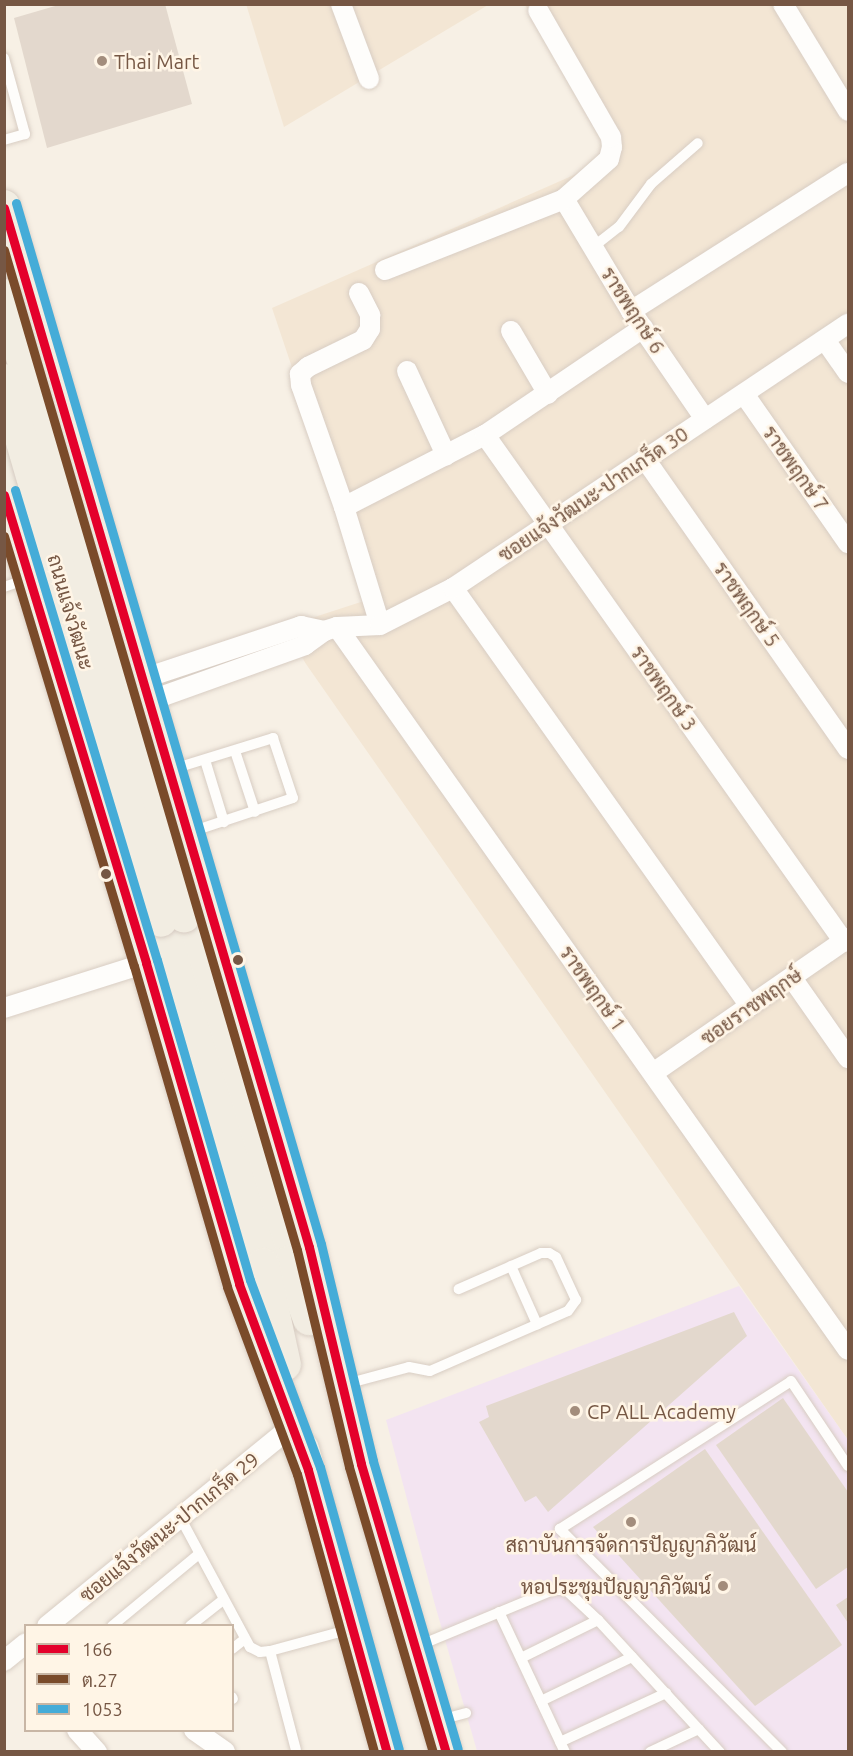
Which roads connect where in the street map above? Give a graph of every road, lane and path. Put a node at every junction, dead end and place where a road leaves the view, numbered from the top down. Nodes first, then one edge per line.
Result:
1 (340, 4) edge
2 (783, 4) edge
3 (538, 10) dead end
4 (4, 58) edge
5 (369, 79) dead end
6 (849, 111) edge
7 (4, 140) edge
8 (698, 143) dead end
9 (849, 173) edge
10 (564, 199) junction
11 (4, 206) edge
12 (593, 247) junction
13 (385, 270) dead end
14 (359, 292) dead end
15 (4, 295) edge
16 (632, 311) junction
17 (849, 324) edge
18 (643, 328) junction
19 (511, 331) dead end
20 (825, 340) junction
21 (407, 371) dead end
22 (849, 373) edge
23 (4, 380) edge
24 (548, 394) junction
25 (744, 394) junction
26 (705, 419) junction
27 (485, 435) junction
28 (446, 454) junction
29 (645, 459) junction
30 (79, 463) junction
31 (4, 473) edge
32 (4, 493) edge
33 (344, 507) junction
34 (547, 524) junction
35 (849, 543) edge
36 (17, 583) edge
37 (453, 588) junction
38 (380, 625) junction
39 (331, 629) junction
40 (145, 690) junction
41 (849, 749) edge
42 (235, 750) junction
43 (205, 760) junction
44 (169, 770) junction
45 (255, 812) junction
46 (224, 822) junction
47 (188, 833) junction
48 (172, 918) junction
49 (846, 940) edge
50 (146, 963) junction
51 (792, 978) junction
52 (750, 1006) junction
53 (4, 1008) edge
54 (849, 1058) edge
55 (653, 1073) junction
56 (511, 1266) junction
57 (459, 1289) dead end
58 (537, 1324) junction
59 (849, 1350) edge
60 (343, 1385) junction
61 (290, 1428) junction
62 (361, 1464) junction
63 (849, 1466) edge
64 (308, 1470) junction
65 (180, 1517) junction
66 (199, 1554) junction
67 (223, 1600) junction
68 (499, 1612) junction
69 (598, 1620) junction
70 (49, 1624) edge
71 (114, 1624) edge
72 (193, 1624) edge
73 (351, 1629) junction
74 (245, 1639) junction
75 (24, 1645) edge
76 (234, 1647) edge
77 (415, 1647) junction
78 (270, 1651) junction
79 (632, 1657) junction
80 (521, 1658) junction
81 (4, 1661) edge
82 (666, 1694) junction
83 (541, 1701) junction
84 (699, 1729) junction
85 (78, 1732) edge
86 (195, 1732) edge
87 (562, 1747) edge
88 (296, 1750) dead end
89 (98, 1752) edge
90 (225, 1752) edge
91 (387, 1752) edge
92 (446, 1752) edge
93 (650, 1752) edge
94 (720, 1752) edge
95 (782, 1752) edge

1 - 5 street
2 - 6 street
3 - 10 street
4 - 7 lane
8 - 12 lane
9 - 16 street
10 - 12 street, ราชพฤกษ์ 6
10 - 13 street
11 - 30 main road, ถนนแจ้งวัฒนะ
12 - 16 street, ราชพฤกษ์ 6
14 - 33 street
15 - 48 main road, ถนนแจ้งวัฒนะ, bridge
16 - 18 street, ราชพฤกษ์ 6
17 - 20 street, ซอยแจ้งวัฒนะ-ปากเกร็ด 30
18 - 24 street
18 - 26 street, ราชพฤกษ์ 6
19 - 24 street
20 - 22 street
20 - 25 street, ซอยแจ้งวัฒนะ-ปากเกร็ด 30
21 - 28 street
23 - 48 main road, ถนนแจ้งวัฒนะ, bridge
24 - 27 street
25 - 26 street, ซอยแจ้งวัฒนะ-ปากเกร็ด 30
25 - 35 street, ราชพฤกษ์ 7
26 - 29 street, ซอยแจ้งวัฒนะ-ปากเกร็ด 30
27 - 28 street
27 - 34 street, ราชพฤกษ์ 3
28 - 33 street
29 - 34 street, ซอยแจ้งวัฒนะ-ปากเกร็ด 30
29 - 41 street, ราชพฤกษ์ 5
30 - 31 main road
30 - 40 main road, ถนนแจ้งวัฒนะ
32 - 36 main road, ถนนแจ้งวัฒนะ
33 - 38 street
34 - 37 street, ซอยแจ้งวัฒนะ-ปากเกร็ด 30
34 - 49 street, ราชพฤกษ์ 3
36 - 50 main road, ถนนแจ้งวัฒนะ
37 - 38 street, ซอยแจ้งวัฒนะ-ปากเกร็ด 30
37 - 52 street
38 - 39 street, ซอยแจ้งวัฒนะ-ปากเกร็ด 30
39 - 40 street, ซอยแจ้งวัฒนะ-ปากเกร็ด 30
39 - 55 street, ราชพฤกษ์ 1
40 - 44 main road, ถนนแจ้งวัฒนะ
42 - 43 lane
42 - 45 lane
42 - 45 lane
43 - 44 lane
43 - 46 lane
44 - 47 main road, ถนนแจ้งวัฒนะ
45 - 46 lane
46 - 47 lane
47 - 60 main road, ถนนแจ้งวัฒนะ
48 - 62 main road, ถนนแจ้งวัฒนะ
48 - 64 main road, ถนนแจ้งวัฒนะ
49 - 51 street, ซอยราชพฤกษ์
50 - 53 street
50 - 61 main road, ถนนแจ้งวัฒนะ
51 - 52 street, ซอยราชพฤกษ์
51 - 54 street
52 - 55 street, ซอยราชพฤกษ์
55 - 59 street, ราชพฤกษ์ 1
56 - 57 lane
56 - 58 lane
56 - 58 lane
58 - 60 lane
60 - 62 main road, ถนนแจ้งวัฒนะ
61 - 64 main road, ถนนแจ้งวัฒนะ
61 - 65 street, ซอยแจ้งวัฒนะ-ปากเกร็ด 29
62 - 77 main road, ถนนแจ้งวัฒนะ
63 - 95 lane
64 - 73 main road, ถนนแจ้งวัฒนะ
65 - 66 lane
65 - 70 street, ซอยแจ้งวัฒนะ-ปากเกร็ด 29
66 - 67 lane
66 - 71 lane
67 - 72 lane
67 - 74 lane
68 - 69 lane
68 - 77 lane
68 - 80 lane
69 - 79 lane
69 - 80 lane
73 - 78 lane
73 - 91 main road, ถนนแจ้งวัฒนะ
74 - 76 lane
74 - 78 lane
75 - 81 street
77 - 92 main road, ถนนแจ้งวัฒนะ
78 - 88 lane
79 - 82 lane
79 - 83 lane
80 - 83 lane
82 - 84 lane
82 - 87 lane
83 - 87 lane
84 - 93 lane
84 - 94 lane
85 - 89 street
86 - 90 street

